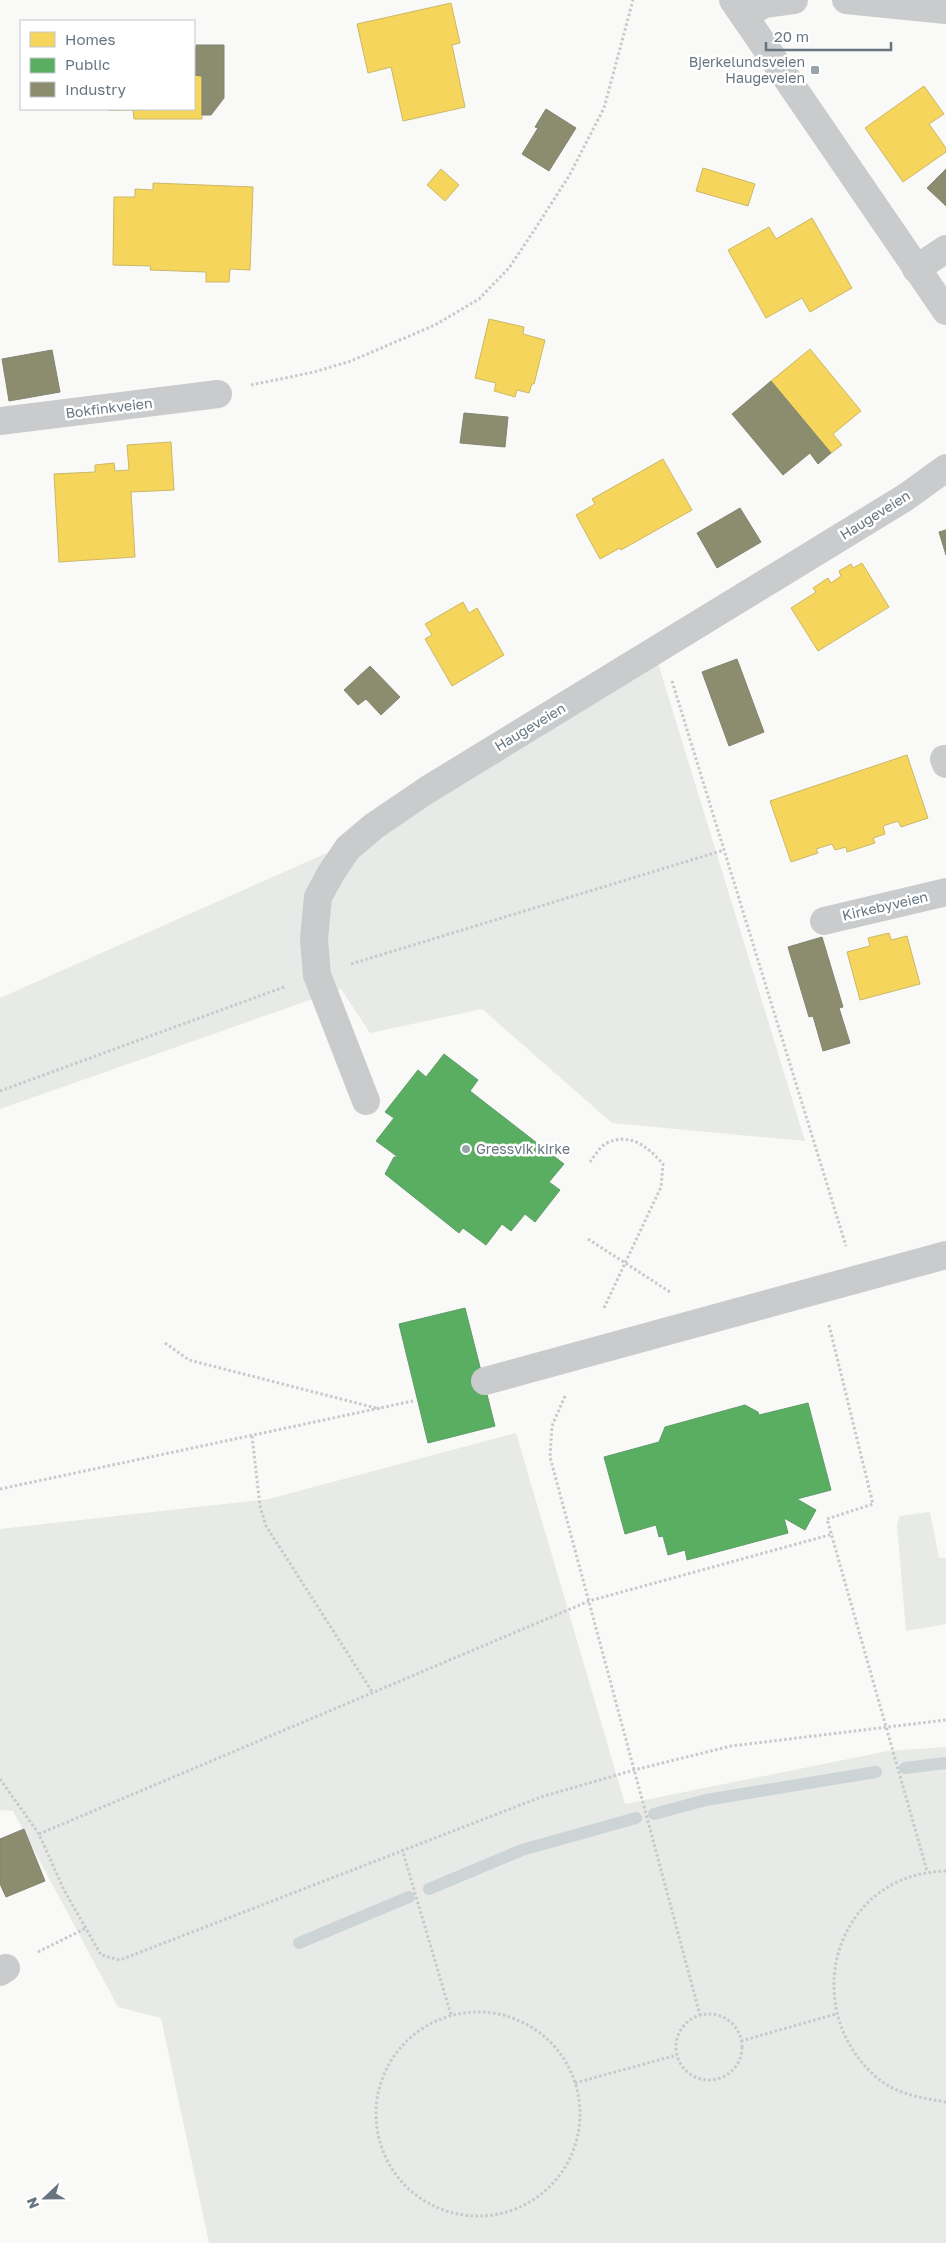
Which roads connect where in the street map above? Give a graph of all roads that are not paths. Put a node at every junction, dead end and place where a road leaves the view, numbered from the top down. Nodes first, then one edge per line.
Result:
1 (794, 0) edge
2 (846, 0) edge
3 (739, 8) edge
4 (946, 10) edge
5 (946, 249) edge
6 (916, 269) junction
7 (946, 311) edge
8 (218, 394) road end
9 (0, 421) edge
10 (946, 468) edge
11 (946, 892) edge
12 (824, 921) dead end
13 (366, 1101) dead end
14 (946, 1255) edge
15 (485, 1381) dead end

1 - 3 street
2 - 4 street
3 - 6 street
5 - 6 street
6 - 7 street
8 - 9 street, Bokfinkveien
10 - 13 street, Haugeveien
11 - 12 street, Kirkebyveien
14 - 15 street

